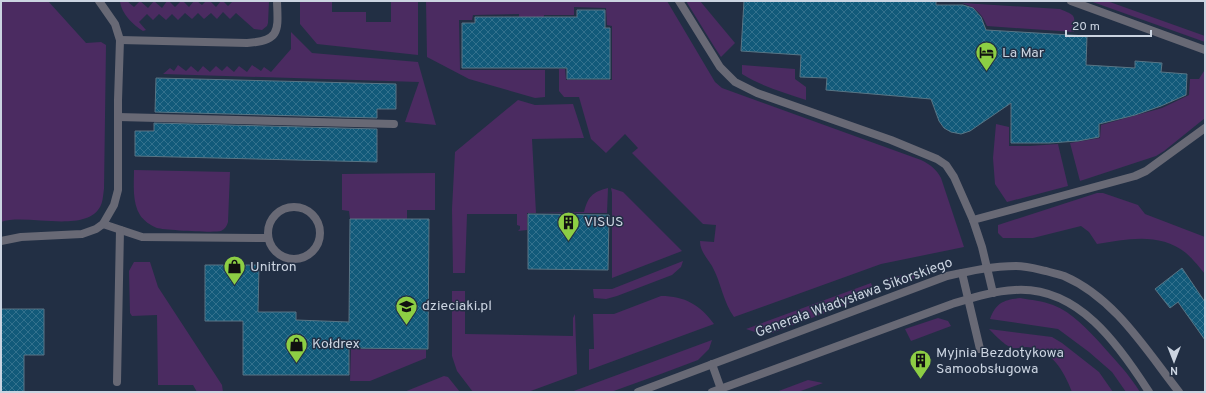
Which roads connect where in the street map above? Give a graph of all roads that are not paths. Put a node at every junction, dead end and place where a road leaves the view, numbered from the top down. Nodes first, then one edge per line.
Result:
1 (99, 1) edge
2 (277, 1) edge
3 (679, 1) edge
4 (1071, 1) edge
5 (120, 40) junction
6 (1205, 50) edge
7 (118, 117) junction
8 (394, 124) dead end
9 (1205, 128) edge
10 (973, 220) junction
11 (103, 224) junction
12 (120, 230) junction
13 (268, 238) junction
14 (1, 241) edge
15 (987, 268) junction
16 (962, 273) junction
17 (993, 293) junction
18 (967, 299) junction
19 (980, 349) dead end
20 (712, 364) junction
21 (117, 382) dead end
22 (722, 390) edge
23 (638, 392) edge
24 (712, 392) edge
25 (1149, 392) edge
26 (1179, 392) edge

1 - 5 street
2 - 5 street
3 - 10 street
4 - 6 street
5 - 7 street
7 - 8 street
7 - 11 street
9 - 10 street
10 - 15 street
11 - 12 street
11 - 14 street
12 - 13 street
12 - 21 street
13 - 13 street
15 - 16 street, Generała Władysława Sikorskiego
15 - 17 street
15 - 26 street, Generała Władysława Sikorskiego
16 - 18 street
16 - 20 street, Generała Władysława Sikorskiego
17 - 18 street
17 - 25 street
18 - 19 street
18 - 22 street
20 - 22 street
20 - 23 street, Generała Władysława Sikorskiego
22 - 24 street

